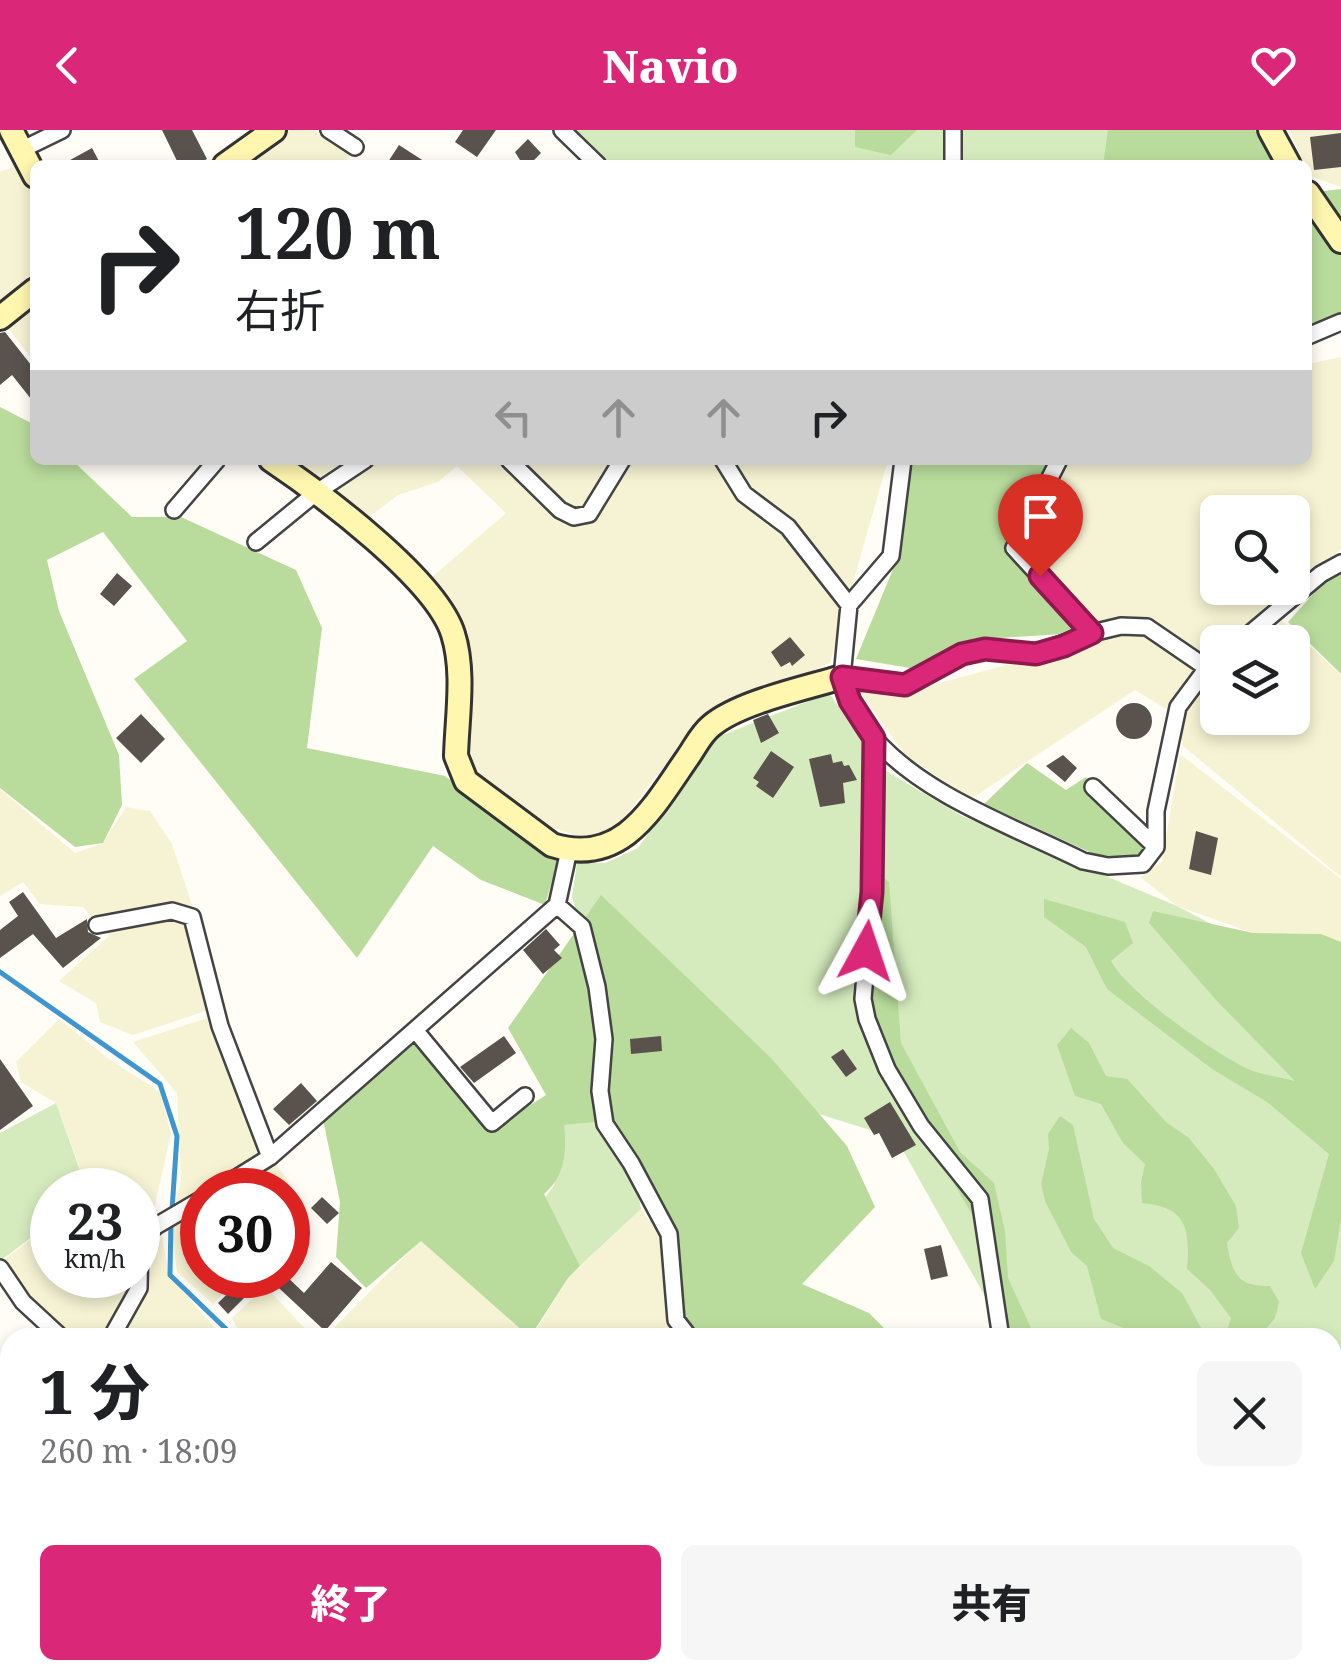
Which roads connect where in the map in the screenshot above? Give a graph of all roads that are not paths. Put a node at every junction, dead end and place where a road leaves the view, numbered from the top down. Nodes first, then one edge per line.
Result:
1 (62, 130) edge
2 (328, 130) edge
3 (562, 130) edge
4 (952, 130) edge
5 (1270, 130) edge
6 (263, 133) edge
7 (16, 140) edge
8 (355, 147) dead end
9 (230, 160) edge
10 (593, 160) edge
11 (953, 160) edge
12 (1285, 160) edge
13 (30, 167) edge
14 (1312, 199) edge
15 (1341, 241) edge
16 (30, 294) edge
17 (0, 318) edge
18 (1341, 322) edge
19 (1312, 334) edge
20 (212, 465) edge
21 (279, 465) edge
22 (358, 465) edge
23 (515, 465) edge
24 (619, 465) edge
25 (726, 465) edge
26 (902, 465) edge
27 (1057, 465) edge
28 (317, 492) junction
29 (174, 510) dead end
30 (256, 542) dead end
31 (1341, 563) edge
32 (850, 605) junction
33 (1260, 625) edge
34 (1092, 633) junction
35 (1200, 657) edge
36 (842, 677) junction
37 (1200, 679) edge
38 (874, 738) junction
39 (1093, 787) dead end
40 (1156, 847) junction
41 (569, 850) junction
42 (556, 906) junction
43 (98, 925) dead end
44 (414, 1030) junction
45 (525, 1096) dead end
46 (270, 1157) junction
47 (253, 1168) edge
48 (180, 1214) edge
49 (0, 1268) edge
50 (51, 1328) edge
51 (116, 1328) edge
52 (682, 1328) edge
53 (999, 1328) edge

1 - 7 street
2 - 8 street
3 - 10 street
4 - 11 street
5 - 12 street
6 - 9 street
7 - 13 street
14 - 15 street
16 - 17 street
18 - 19 street
20 - 29 street
21 - 28 street
22 - 28 street
23 - 24 street
25 - 32 street
26 - 32 street
27 - 34 street
28 - 30 street
28 - 41 street
31 - 33 street
32 - 36 street
34 - 35 street
34 - 36 street
36 - 38 street
36 - 41 street
37 - 40 street
38 - 40 street
38 - 53 street
39 - 40 street
41 - 42 street
42 - 44 street
42 - 52 street
43 - 46 street
44 - 45 street
44 - 46 street
46 - 47 street
48 - 51 street
49 - 50 street

